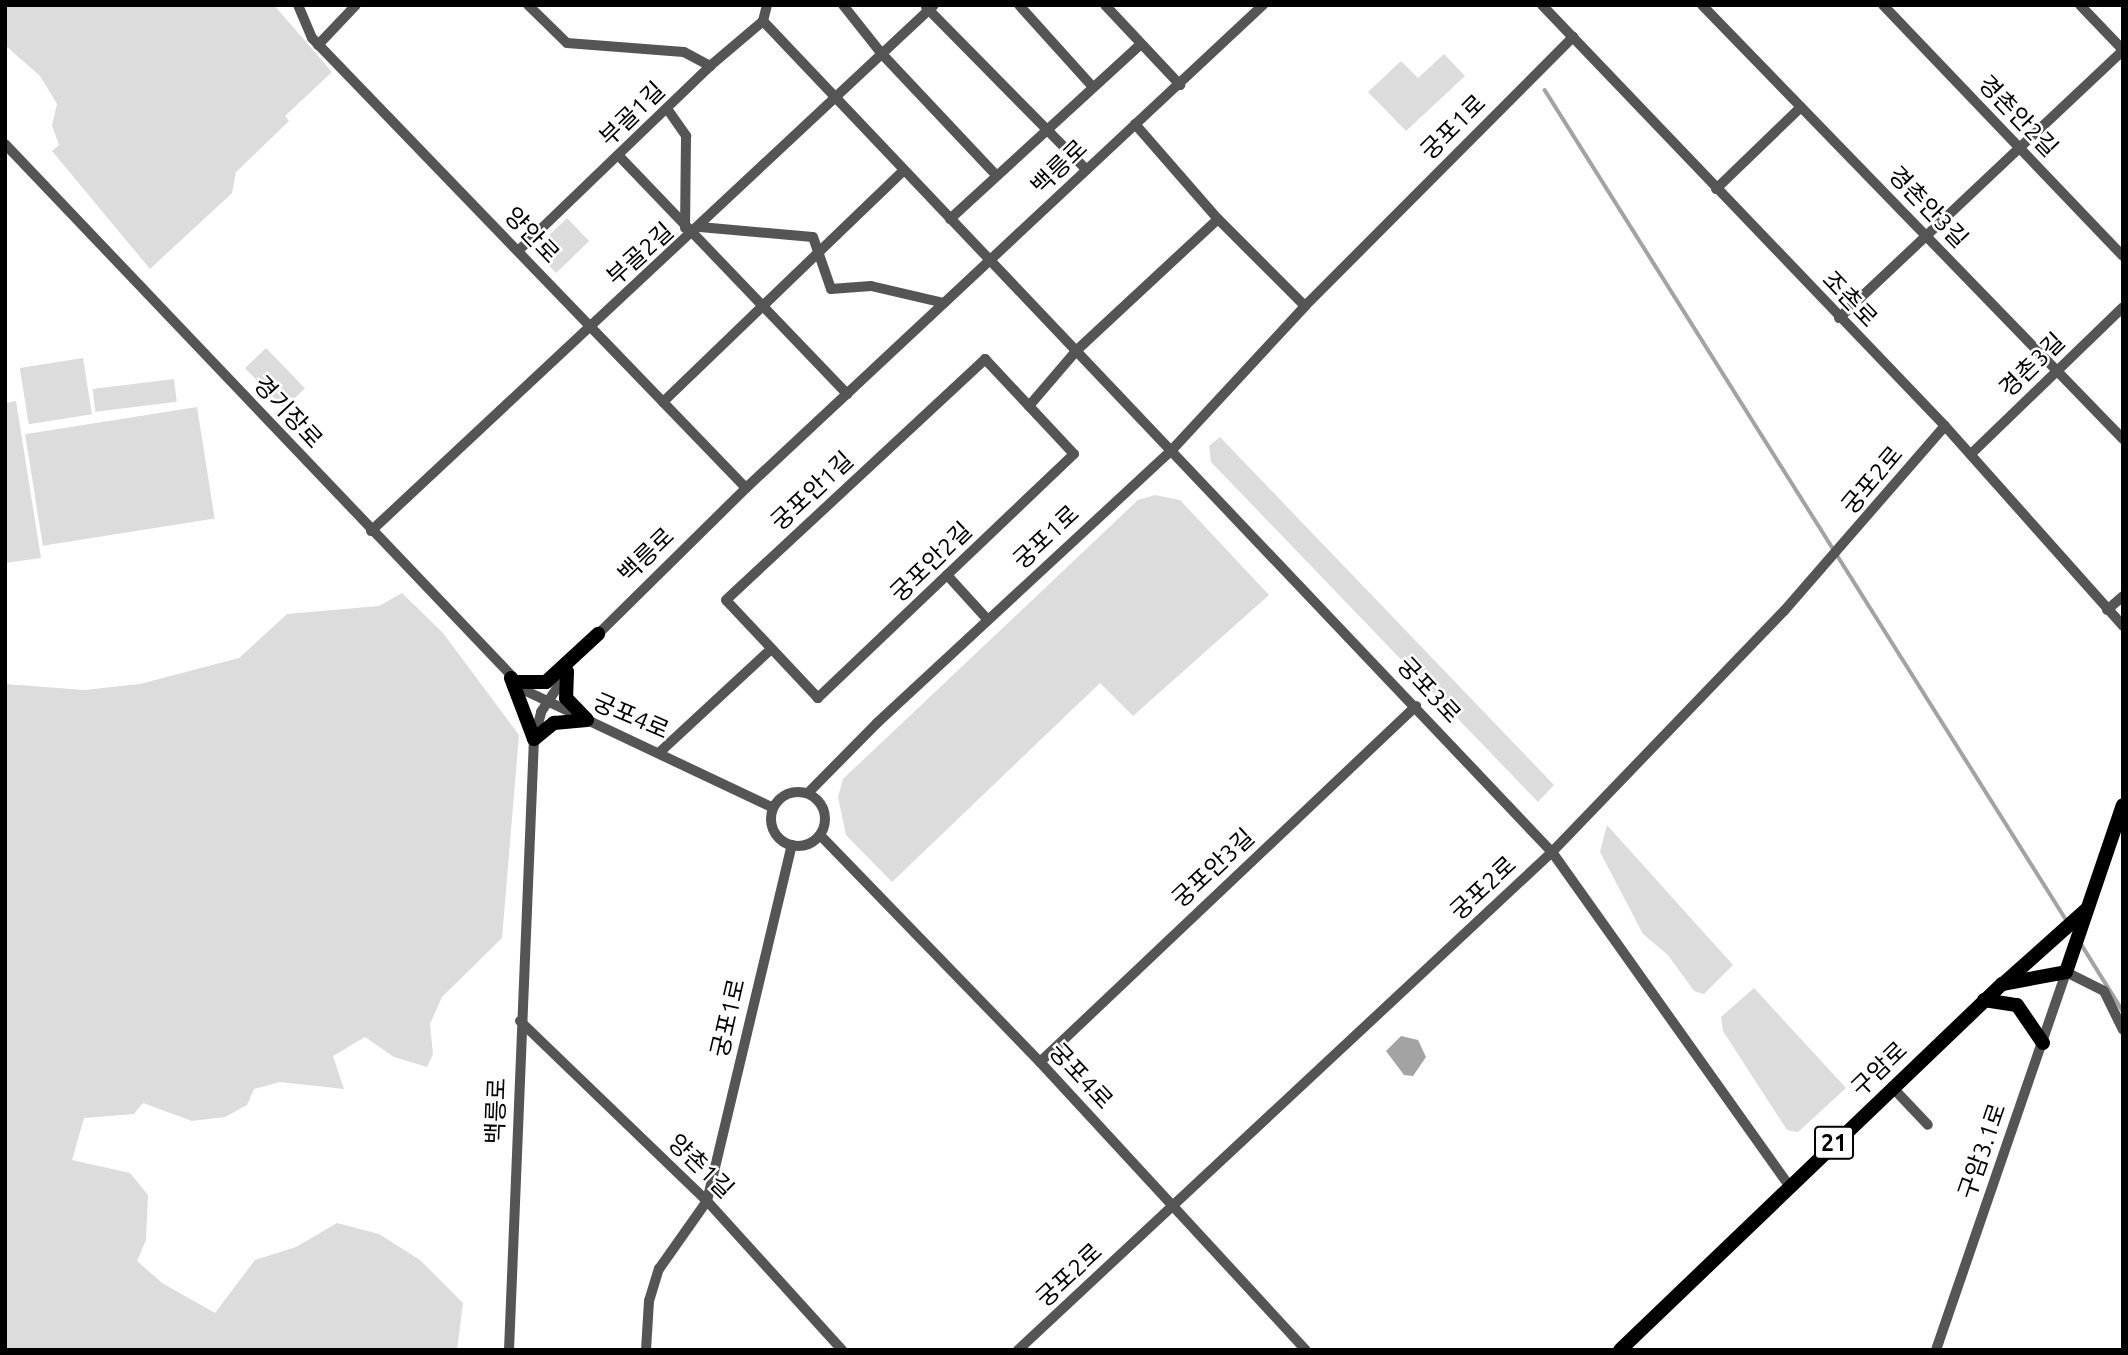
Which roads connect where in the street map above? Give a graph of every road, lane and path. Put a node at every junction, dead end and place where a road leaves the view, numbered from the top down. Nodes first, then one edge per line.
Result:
1 (298, 5) edge
2 (356, 5) edge
3 (528, 5) edge
4 (767, 5) edge
5 (843, 5) edge
6 (1019, 5) edge
7 (1105, 5) edge
8 (1263, 5) edge
9 (1702, 5) edge
10 (1883, 5) edge
11 (2080, 5) edge
12 (929, 7) edge
13 (1547, 7) edge
14 (1250, 10) edge
15 (763, 21) junction
16 (1573, 37) junction
17 (1141, 44) junction
18 (318, 45) junction
19 (2123, 50) edge
20 (882, 54) junction
21 (710, 66) junction
22 (1180, 85) junction
23 (1092, 86) junction
24 (835, 99) junction
25 (1801, 107) junction
26 (668, 110) junction
27 (1135, 124) junction
28 (1045, 129) junction
29 (5, 144) edge
30 (2021, 149) junction
31 (619, 156) junction
32 (1086, 170) junction
33 (903, 171) junction
34 (996, 175) junction
35 (1716, 189) junction
36 (950, 219) junction
37 (1218, 219) junction
38 (692, 230) junction
39 (1925, 235) junction
40 (519, 250) junction
41 (2123, 256) edge
42 (818, 257) junction
43 (992, 262) junction
44 (944, 303) junction
45 (1304, 306) junction
46 (2123, 307) edge
47 (761, 309) junction
48 (1839, 318) junction
49 (591, 327) junction
50 (1077, 350) junction
51 (2057, 370) junction
52 (847, 394) junction
53 (663, 402) junction
54 (1028, 406) junction
55 (1945, 426) junction
56 (2123, 439) edge
57 (1170, 452) junction
58 (1971, 454) junction
59 (746, 488) junction
60 (371, 531) junction
61 (947, 575) junction
62 (2123, 596) edge
63 (2115, 615) edge
64 (988, 619) junction
65 (2123, 626) edge
66 (598, 634) junction
67 (771, 649) junction
68 (567, 672) junction
69 (513, 679) junction
70 (546, 702) junction
71 (1416, 706) junction
72 (587, 720) junction
73 (534, 739) junction
74 (661, 751) junction
75 (808, 793) junction
76 (2123, 805) edge
77 (773, 808) junction
78 (820, 835) junction
79 (792, 845) junction
80 (1552, 852) junction
81 (2088, 908) junction
82 (2067, 969) junction
83 (2002, 984) junction
84 (1984, 1000) junction
85 (520, 1021) junction
86 (2123, 1030) edge
87 (2043, 1043) junction
88 (1040, 1062) junction
89 (1892, 1087) junction
90 (1928, 1125) dead end
91 (1789, 1185) junction
92 (707, 1201) junction
93 (1173, 1207) junction
94 (509, 1350) edge
95 (646, 1350) edge
96 (842, 1350) edge
97 (1018, 1350) edge
98 (1306, 1350) edge
99 (1620, 1350) edge
100 (1936, 1350) edge

1 - 18 street, 양안로
2 - 18 street
3 - 21 street
4 - 15 street
5 - 20 street
6 - 23 street
7 - 17 street
8 - 14 street, 백릉로
9 - 25 street, 경촌안3길
10 - 30 street, 경촌안2길
11 - 19 street
12 - 20 street, 부골2길
12 - 28 street
13 - 16 street, 조촌로
14 - 22 street, 백릉로
15 - 21 street, 부골1길
15 - 24 street, 궁포3로
16 - 35 street, 조촌로
16 - 45 street, 궁포1로
17 - 22 street
17 - 23 street
18 - 40 street, 양안로
19 - 30 street
20 - 24 street, 부골2길
20 - 34 street
21 - 26 street, 부골1길
22 - 27 street, 백릉로
23 - 28 street
24 - 33 street, 궁포3로
24 - 38 street, 부골2길
25 - 35 street
25 - 39 street, 경촌안3길
26 - 31 street, 부골1길
26 - 38 street
27 - 32 street, 백릉로
27 - 37 street
28 - 32 street
28 - 34 street
29 - 60 street, 경기장로
30 - 39 street
30 - 41 street, 경촌안2길
31 - 38 street
31 - 40 street, 부골1길
32 - 43 street, 백릉로
33 - 36 street, 궁포3로
33 - 42 street
34 - 36 street
35 - 48 street, 조촌로
36 - 43 street, 궁포3로
37 - 45 street
37 - 50 street
38 - 42 street
38 - 47 street
38 - 49 street, 부골2길
39 - 48 street
39 - 51 street, 경촌안3길
40 - 49 street, 양안로
42 - 44 street
42 - 47 street
43 - 44 street, 백릉로
43 - 50 street, 궁포3로
44 - 52 street, 백릉로
45 - 57 street, 궁포1로
46 - 51 street, 경촌3길
47 - 52 street
47 - 53 street
48 - 55 street, 조촌로
49 - 53 street, 양안로
49 - 60 street, 부골2길
50 - 54 street
50 - 57 street, 궁포3로
51 - 56 street, 경촌안3길
51 - 58 street, 경촌3길
52 - 59 street, 백릉로
53 - 59 street, 양안로
54 - 61 street, 궁포안2길
54 - 67 street, 궁포안1길
55 - 58 street, 조촌로
55 - 80 street, 궁포2로
57 - 64 street, 궁포1로
57 - 71 street, 궁포3로
58 - 63 street, 조촌로
59 - 66 street, 백릉로
60 - 69 street, 경기장로
61 - 64 street
61 - 67 street, 궁포안2길
62 - 63 street
63 - 65 street, 조촌로
64 - 75 street, 궁포1로
66 - 68 street, 백릉로
66 - 69 main road
67 - 74 street
68 - 70 street, 백릉로
68 - 72 main road
69 - 70 street, 경기장로
69 - 73 main road
70 - 72 street, 궁포4로
70 - 73 street, 백릉로
71 - 80 street, 궁포3로
71 - 88 street, 궁포안3길
72 - 73 main road
72 - 74 street, 궁포4로
73 - 85 street, 백릉로
74 - 77 street, 궁포4로
75 - 77 street
75 - 78 street
76 - 81 main road
77 - 79 street
78 - 79 street
78 - 88 street, 궁포4로
79 - 92 street, 궁포1로
80 - 91 street, 궁포3로
80 - 93 street, 궁포2로
81 - 82 main road
81 - 83 main road, 구암로
82 - 83 main road
82 - 86 street
82 - 87 street, 구암3.1로
83 - 84 main road, 구암로 / 21
84 - 87 main road
84 - 89 main road, 구암로 / 21
85 - 92 street, 양촌1길
85 - 94 street, 백릉로
87 - 100 street, 구암3.1로
88 - 93 street, 궁포4로
89 - 90 street
89 - 91 main road, 구암로 / 21
91 - 99 main road, 구암로 / 21
92 - 95 street
92 - 96 street, 양촌1길
93 - 97 street, 궁포2로
93 - 98 street, 궁포4로

